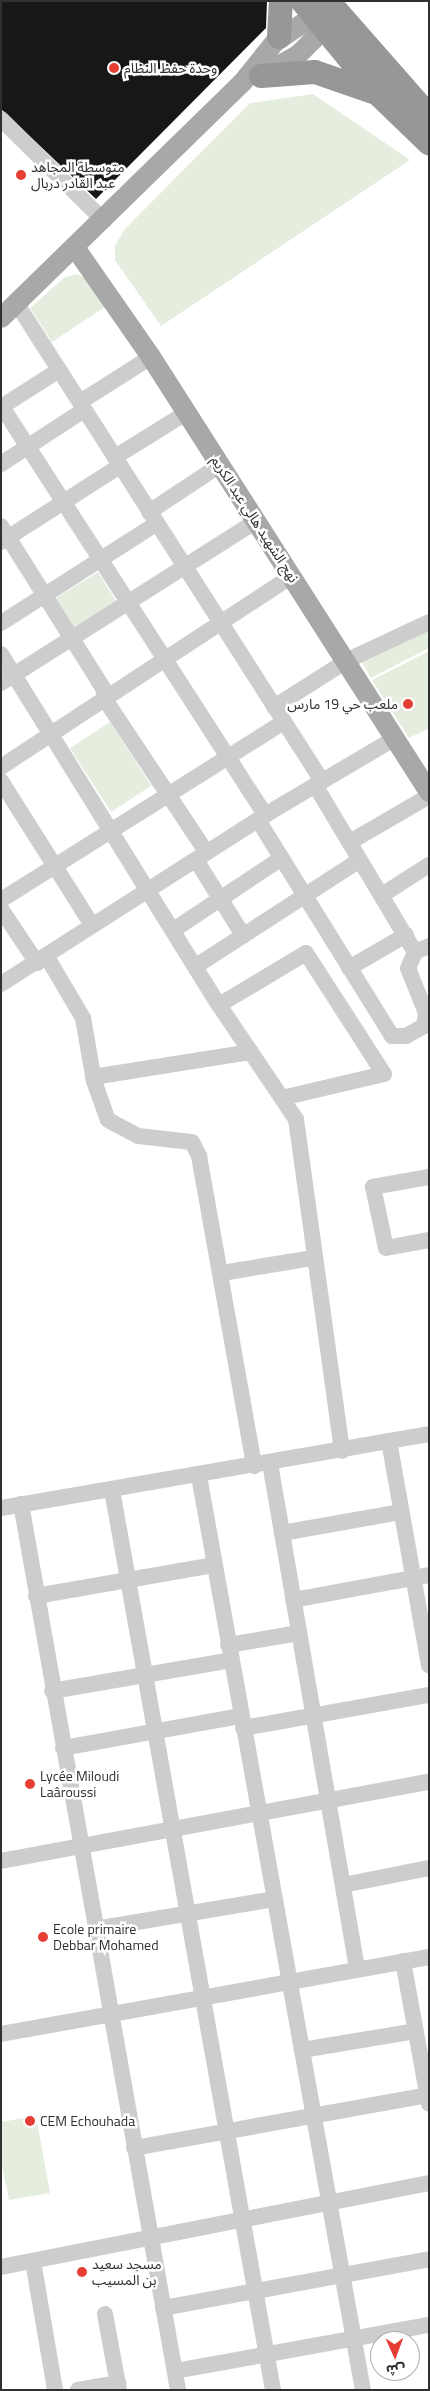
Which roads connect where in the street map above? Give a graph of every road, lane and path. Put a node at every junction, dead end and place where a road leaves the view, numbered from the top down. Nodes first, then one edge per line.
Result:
1 (281, 1) edge
2 (323, 11) edge
3 (280, 37) junction
4 (251, 79) junction
5 (378, 94) junction
6 (429, 116) edge
7 (1, 119) edge
8 (429, 143) edge
9 (104, 221) junction
10 (76, 248) junction
11 (17, 304) junction
12 (1, 318) edge
13 (151, 357) junction
14 (59, 370) junction
15 (1, 406) edge
16 (82, 406) junction
17 (186, 413) junction
18 (28, 447) junction
19 (118, 462) junction
20 (1, 464) edge
21 (220, 465) junction
22 (62, 502) junction
23 (153, 518) junction
24 (256, 521) junction
25 (4, 535) edge
26 (100, 559) junction
27 (184, 566) junction
28 (292, 576) junction
29 (45, 595) junction
30 (127, 602) junction
31 (429, 622) edge
32 (1, 623) edge
33 (221, 624) junction
34 (72, 636) junction
35 (1, 654) edge
36 (348, 660) junction
37 (166, 662) junction
38 (8, 679) edge
39 (106, 701) junction
40 (274, 707) junction
41 (284, 722) junction
42 (51, 735) junction
43 (394, 738) junction
44 (227, 757) junction
45 (1, 767) edge
46 (1, 781) edge
47 (319, 783) junction
48 (169, 794) junction
49 (429, 794) edge
50 (261, 818) junction
51 (111, 830) junction
52 (350, 842) junction
53 (201, 856) junction
54 (282, 858) junction
55 (360, 860) junction
56 (429, 865) edge
57 (54, 866) junction
58 (150, 889) junction
59 (306, 895) junction
60 (382, 895) junction
61 (220, 899) junction
62 (1, 900) edge
63 (1, 909) edge
64 (92, 925) junction
65 (175, 929) junction
66 (243, 935) junction
67 (406, 935) junction
68 (422, 949) edge
69 (42, 960) junction
70 (196, 966) junction
71 (349, 968) junction
72 (1, 984) edge
73 (219, 1005) junction
74 (251, 1052) junction
75 (93, 1077) junction
76 (282, 1098) junction
77 (429, 1178) edge
78 (429, 1240) edge
79 (313, 1258) junction
80 (222, 1273) junction
81 (429, 1434) edge
82 (390, 1441) junction
83 (342, 1451) junction
84 (270, 1463) junction
85 (254, 1466) junction
86 (199, 1476) junction
87 (112, 1490) junction
88 (21, 1504) junction
89 (1, 1508) edge
90 (402, 1512) junction
91 (282, 1532) junction
92 (214, 1565) junction
93 (421, 1576) edge
94 (127, 1580) junction
95 (36, 1596) junction
96 (293, 1600) junction
97 (299, 1633) junction
98 (426, 1638) edge
99 (230, 1652) junction
100 (429, 1665) edge
101 (145, 1675) junction
102 (52, 1690) junction
103 (429, 1695) edge
104 (314, 1716) junction
105 (242, 1722) junction
106 (156, 1733) junction
107 (63, 1748) junction
108 (429, 1782) edge
109 (328, 1800) junction
110 (258, 1811) junction
111 (173, 1829) junction
112 (82, 1846) junction
113 (1, 1861) edge
114 (429, 1868) edge
115 (343, 1885) junction
116 (274, 1899) junction
117 (187, 1913) junction
118 (95, 1929) junction
119 (429, 1957) edge
120 (403, 1961) junction
121 (357, 1968) junction
122 (290, 1981) junction
123 (204, 1998) junction
124 (110, 2015) junction
125 (415, 2031) junction
126 (1, 2034) edge
127 (302, 2050) junction
128 (428, 2098) edge
129 (314, 2116) junction
130 (227, 2132) junction
131 (134, 2148) junction
132 (429, 2183) edge
133 (330, 2201) junction
134 (242, 2217) junction
135 (150, 2234) junction
136 (429, 2259) edge
137 (33, 2261) junction
138 (1, 2267) edge
139 (343, 2274) junction
140 (256, 2290) junction
141 (164, 2308) junction
142 (105, 2314) dead end
143 (429, 2325) edge
144 (354, 2339) junction
145 (267, 2354) junction
146 (175, 2371) junction
147 (118, 2386) edge
148 (55, 2390) edge
149 (78, 2390) edge
150 (178, 2390) edge
151 (273, 2390) edge
152 (363, 2390) edge

1 - 3 highway
2 - 3 main road
2 - 4 main road
2 - 5 highway
2 - 6 highway
3 - 4 main road
4 - 5 highway
4 - 9 main road
5 - 8 highway
7 - 9 street
9 - 10 main road
10 - 11 main road
10 - 13 main road, نهج الشهيد هالي عبد الكريم
11 - 12 main road
11 - 14 street
13 - 16 street
13 - 17 main road, نهج الشهيد هالي عبد الكريم
14 - 15 street
14 - 16 street
15 - 18 street
16 - 18 street
16 - 19 street
17 - 19 street
17 - 21 main road, نهج الشهيد هالي عبد الكريم
18 - 20 street
18 - 22 street
19 - 22 street
19 - 23 street
21 - 23 street
21 - 24 main road, نهج الشهيد هالي عبد الكريم
22 - 25 street
22 - 26 street
23 - 26 street
23 - 27 street
24 - 27 street
24 - 28 main road, نهج الشهيد هالي عبد الكريم
25 - 29 street
26 - 29 street
26 - 30 street
27 - 30 street
27 - 33 street
28 - 33 street
28 - 36 main road, نهج الشهيد هالي عبد الكريم
29 - 32 street
29 - 34 street
30 - 34 street
30 - 37 street
31 - 36 street
33 - 37 street
33 - 40 street
34 - 38 street
34 - 39 street
35 - 38 street
36 - 40 street
36 - 43 main road, نهج الشهيد هالي عبد الكريم
37 - 39 street
37 - 44 street
38 - 42 street
39 - 42 street
39 - 48 street
40 - 41 street
41 - 44 street
41 - 47 street
42 - 45 street
42 - 51 street
43 - 47 street
43 - 49 main road, نهج الشهيد هالي عبد الكريم
44 - 48 street
44 - 50 street
46 - 57 street
47 - 50 street
47 - 52 street
48 - 51 street
48 - 53 street
49 - 52 street
50 - 53 street
50 - 54 street
51 - 57 street
51 - 58 street
52 - 55 street
53 - 58 street
53 - 61 street
54 - 59 street
54 - 61 street
55 - 59 street
55 - 60 street
56 - 60 street
57 - 62 street
57 - 64 street
58 - 64 street
58 - 65 street
59 - 66 street
59 - 71 street
60 - 67 street
61 - 65 street
61 - 66 street
63 - 69 street
64 - 69 street
65 - 70 street
66 - 70 street
67 - 68 street
67 - 71 street
68 - 71 street
69 - 72 street
69 - 75 street
70 - 73 street
73 - 74 street
73 - 76 street
74 - 75 street
74 - 76 street
75 - 80 street
76 - 79 street
77 - 78 street
79 - 80 street
79 - 83 street
80 - 85 street
81 - 82 street
82 - 83 street
82 - 90 street
83 - 84 street
84 - 85 street
84 - 91 street
85 - 86 street
86 - 87 street
86 - 92 street
87 - 88 street
87 - 94 street
88 - 89 street
88 - 95 street
90 - 91 street
90 - 93 street
91 - 96 street
92 - 94 street
92 - 99 street
93 - 96 street
93 - 98 street
94 - 95 street
94 - 101 street
95 - 102 street
96 - 97 street
97 - 99 street
97 - 104 street
98 - 100 street
99 - 101 street
99 - 105 street
101 - 102 street
101 - 106 street
102 - 107 street
103 - 104 street
104 - 105 street
104 - 109 street
105 - 106 street
105 - 110 street
106 - 107 street
106 - 111 street
107 - 112 street
108 - 109 street
109 - 110 street
109 - 115 street
110 - 111 street
110 - 116 street
111 - 112 street
111 - 117 street
112 - 113 street
112 - 118 street
114 - 115 street
115 - 121 street
116 - 117 street
116 - 122 street
117 - 118 street
117 - 123 street
118 - 124 street
119 - 120 street
120 - 121 street
120 - 125 street
121 - 122 street
122 - 123 street
122 - 127 street
123 - 124 street
123 - 130 street
124 - 126 street
124 - 131 street
125 - 127 street
125 - 128 street
127 - 129 street
128 - 129 street
129 - 130 street
129 - 133 street
130 - 131 street
130 - 134 street
131 - 135 street
132 - 133 street
133 - 134 street
133 - 139 street
134 - 135 street
134 - 140 street
135 - 137 street
135 - 141 street
136 - 139 street
137 - 138 street
137 - 148 street
139 - 140 street
139 - 144 street
140 - 141 street
140 - 145 street
141 - 146 street
142 - 147 street
143 - 144 street
144 - 145 street
144 - 152 street
145 - 146 street
145 - 151 street
146 - 150 street
147 - 149 street

